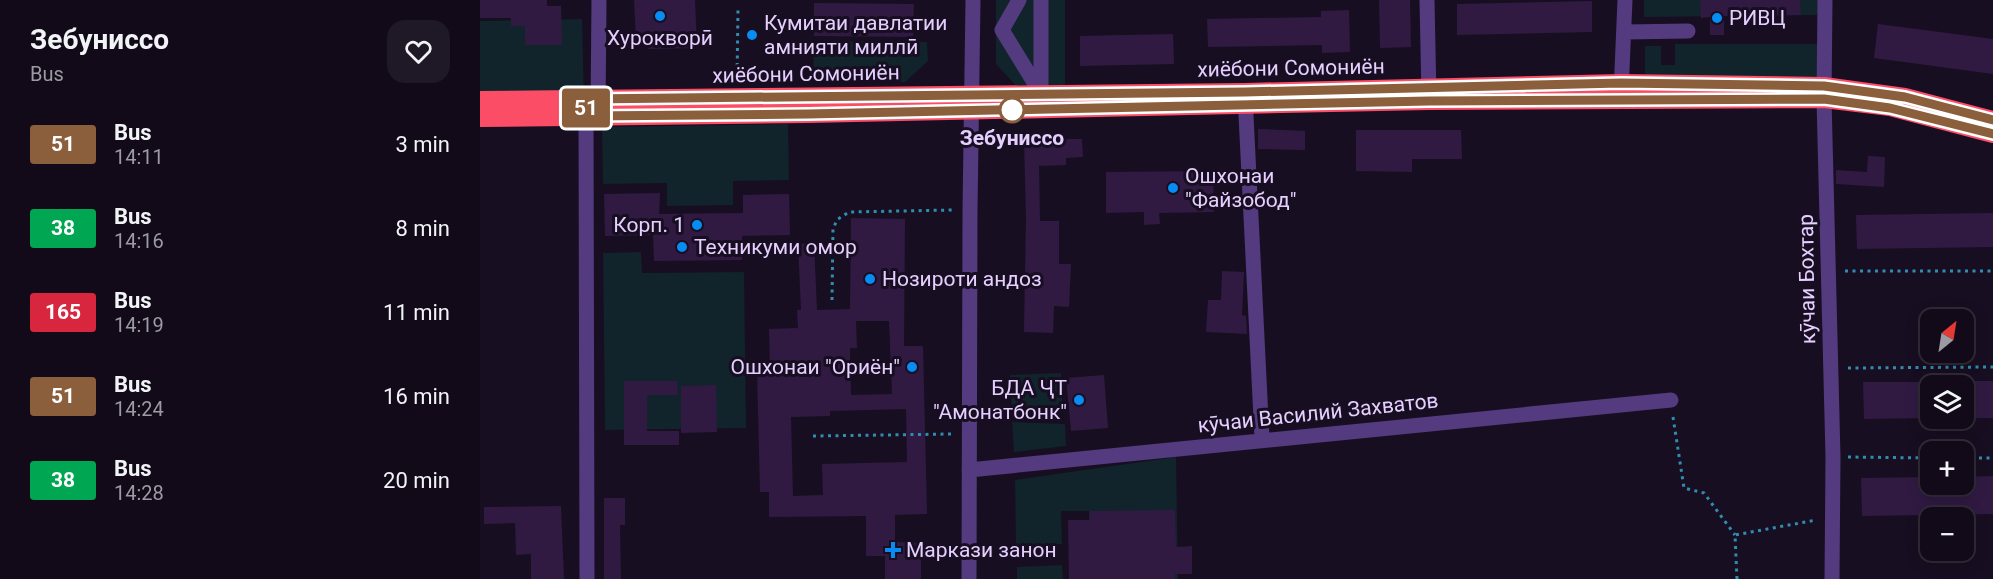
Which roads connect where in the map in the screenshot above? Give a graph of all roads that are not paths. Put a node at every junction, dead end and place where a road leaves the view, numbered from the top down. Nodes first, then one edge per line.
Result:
1 (599, 0) edge
2 (973, 0) edge
3 (1019, 0) edge
4 (1041, 0) edge
5 (1427, 0) edge
6 (1625, 0) edge
7 (1826, 0) edge
8 (1688, 31) dead end
9 (1625, 32) junction
10 (1621, 91) junction
11 (1824, 92) junction
12 (1429, 94) junction
13 (1040, 99) junction
14 (1245, 99) junction
15 (480, 100) edge
16 (973, 103) junction
17 (592, 107) junction
18 (480, 118) edge
19 (1993, 120) edge
20 (1993, 134) edge
21 (1671, 400) road end
22 (1262, 439) junction
23 (969, 470) junction
24 (587, 579) edge
25 (969, 579) edge
26 (1832, 579) edge

1 - 17 street
2 - 16 street
3 - 13 street
4 - 13 street
5 - 12 street
6 - 9 street
7 - 11 street, кӯчаи Бохтар
8 - 9 street
9 - 10 street
10 - 11 highway, хиёбони Сомониён
10 - 12 highway, хиёбони Сомониён
11 - 19 highway, хиёбони Сомониён
11 - 20 highway, хиёбони Сомониён
11 - 26 street, кӯчаи Бохтар
12 - 14 highway, хиёбони Сомониён
13 - 14 highway, хиёбони Сомониён
13 - 16 highway, хиёбони Сомониён
14 - 22 street
15 - 17 highway, хиёбони Сомониён
16 - 17 highway, хиёбони Сомониён
16 - 23 street
17 - 18 highway, хиёбони Сомониён
17 - 24 street
21 - 22 street, кӯчаи Василий Захватов
22 - 23 street, кӯчаи Василий Захватов
23 - 25 street

